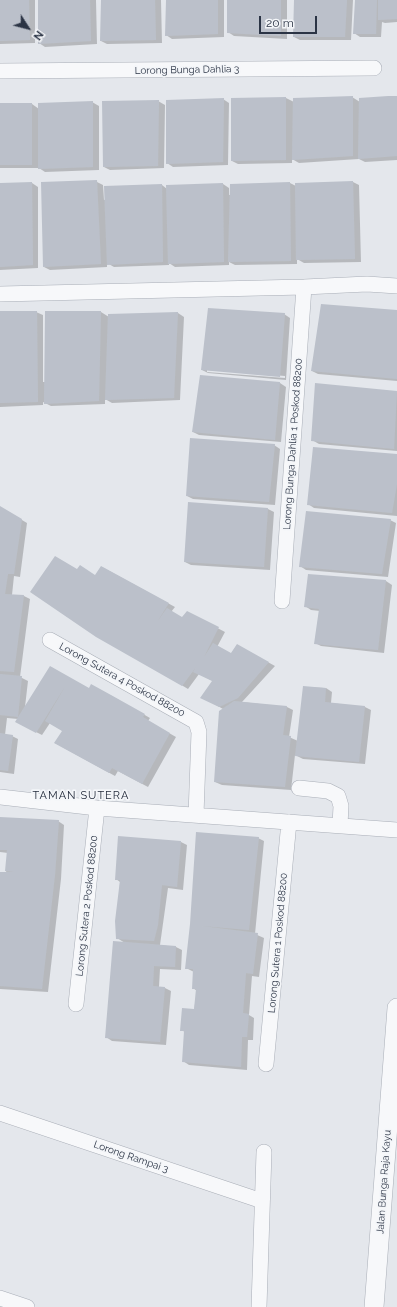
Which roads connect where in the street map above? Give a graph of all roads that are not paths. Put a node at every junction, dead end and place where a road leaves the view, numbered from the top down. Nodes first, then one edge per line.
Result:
1 (374, 68) dead end
2 (0, 72) edge
3 (397, 279) edge
4 (367, 284) junction
5 (397, 286) edge
6 (304, 287) junction
7 (397, 291) edge
8 (0, 294) edge
9 (282, 602) dead end
10 (50, 640) dead end
11 (299, 788) dead end
12 (0, 797) edge
13 (97, 808) junction
14 (196, 814) junction
15 (289, 822) junction
16 (340, 825) junction
17 (397, 830) edge
18 (76, 1004) dead end
19 (397, 1008) edge
20 (266, 1064) dead end
21 (0, 1113) edge
22 (264, 1152) dead end
23 (262, 1201) junction
24 (0, 1298) edge
25 (27, 1307) edge
26 (259, 1307) edge
27 (374, 1307) edge

1 - 2 street, Lorong Bunga Dahlia 3
3 - 4 street
4 - 5 street
4 - 6 street
4 - 7 street
6 - 8 street
6 - 9 street, Lorong Bunga Dahlia 1 Poskod 88200
10 - 14 street, Lorong Sutera 4 Poskod 88200
11 - 16 street
12 - 13 street
13 - 14 street
13 - 18 street, Lorong Sutera 2 Poskod 88200
14 - 15 street
15 - 16 street
15 - 20 street, Lorong Sutera 1 Poskod 88200
16 - 17 street
19 - 27 street, Jalan Bunga Raja Kayu
21 - 23 street, Lorong Rampai 3
22 - 23 street
23 - 26 street
24 - 25 street

